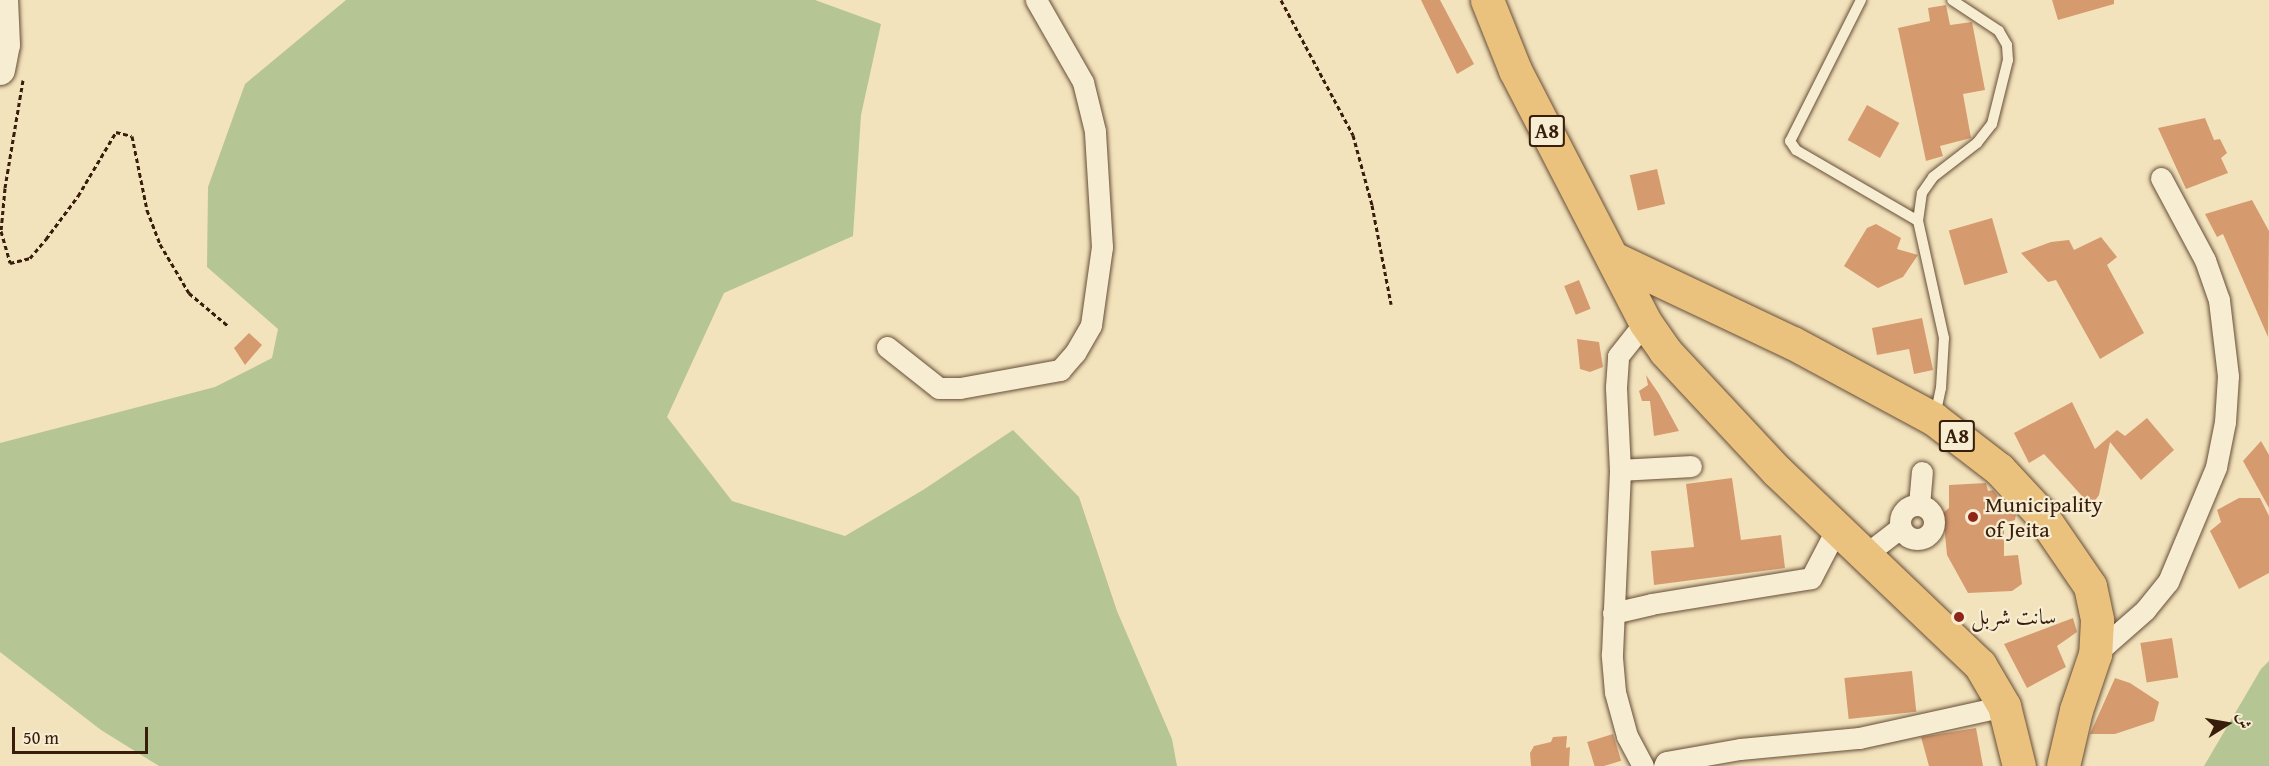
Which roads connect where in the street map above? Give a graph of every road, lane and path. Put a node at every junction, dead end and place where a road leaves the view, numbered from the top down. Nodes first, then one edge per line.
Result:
1 (3, 0) edge
2 (1036, 0) edge
3 (1281, 0) edge
4 (1487, 0) edge
5 (1861, 0) edge
6 (1952, 0) edge
7 (13, 70) edge
8 (2161, 178) dead end
9 (1918, 221) junction
10 (1613, 258) junction
11 (1684, 290) junction
12 (1391, 304) dead end
13 (1645, 322) junction
14 (227, 325) dead end
15 (888, 347) dead end
16 (1934, 419) junction
17 (1691, 466) dead end
18 (1620, 470) junction
19 (1922, 472) dead end
20 (1918, 505) junction
21 (1837, 528) junction
22 (1900, 528) junction
23 (1865, 555) junction
24 (1613, 613) junction
25 (2095, 654) junction
26 (2004, 706) junction
27 (1643, 766) edge
28 (1664, 766) edge
29 (2019, 766) edge
30 (2063, 766) edge

1 - 7 street
2 - 15 street
3 - 12 path
4 - 10 highway, A8
5 - 9 lane
6 - 9 lane
7 - 14 path
8 - 25 street
9 - 16 lane
10 - 11 highway, A8
10 - 13 highway, A8
11 - 13 highway
11 - 16 highway, A8
13 - 18 street
13 - 21 highway, A8
16 - 25 highway, A8
17 - 18 street
18 - 24 street
19 - 20 street
20 - 22 street
20 - 22 street
21 - 23 highway, A8
21 - 24 street
22 - 23 street
23 - 26 highway, A8
24 - 27 street
25 - 30 highway, A8
26 - 28 street
26 - 29 highway, A8

